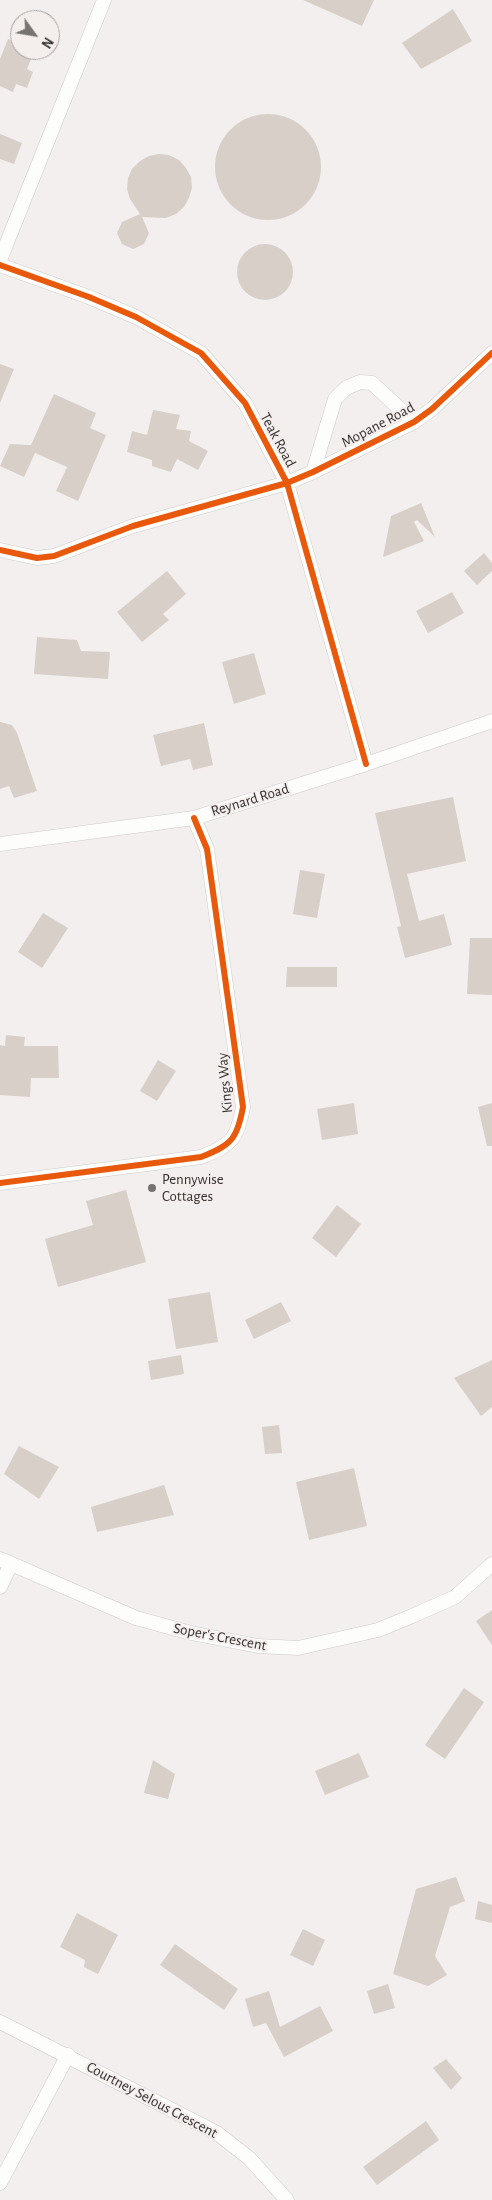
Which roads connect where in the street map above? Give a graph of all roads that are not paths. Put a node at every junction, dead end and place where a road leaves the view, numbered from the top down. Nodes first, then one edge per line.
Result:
1 (104, 0) edge
2 (0, 260) edge
3 (0, 265) edge
4 (492, 353) edge
5 (414, 422) junction
6 (313, 472) junction
7 (287, 483) junction
8 (0, 550) edge
9 (492, 722) edge
10 (366, 764) junction
11 (194, 818) junction
12 (0, 844) edge
13 (0, 1183) edge
14 (5, 1562) edge
15 (492, 1564) edge
16 (0, 1587) edge
17 (0, 2022) edge
18 (68, 2055) junction
19 (0, 2183) edge
20 (287, 2200) edge

1 - 2 street
3 - 7 street, Teak Road
4 - 5 street, Mopane Road
5 - 6 street, Mopane Road
5 - 6 street
6 - 7 street, Mopane Road
7 - 8 street, Mopane Road
7 - 10 street, Teak Road
9 - 10 street, Reynard Road
10 - 11 street, Reynard Road
11 - 12 street, Reynard Road
11 - 13 street, Kings Way
14 - 15 street, Soper's Crescent
14 - 16 street
17 - 18 street, Courtney Selous Crescent
18 - 19 street
18 - 20 street, Courtney Selous Crescent

